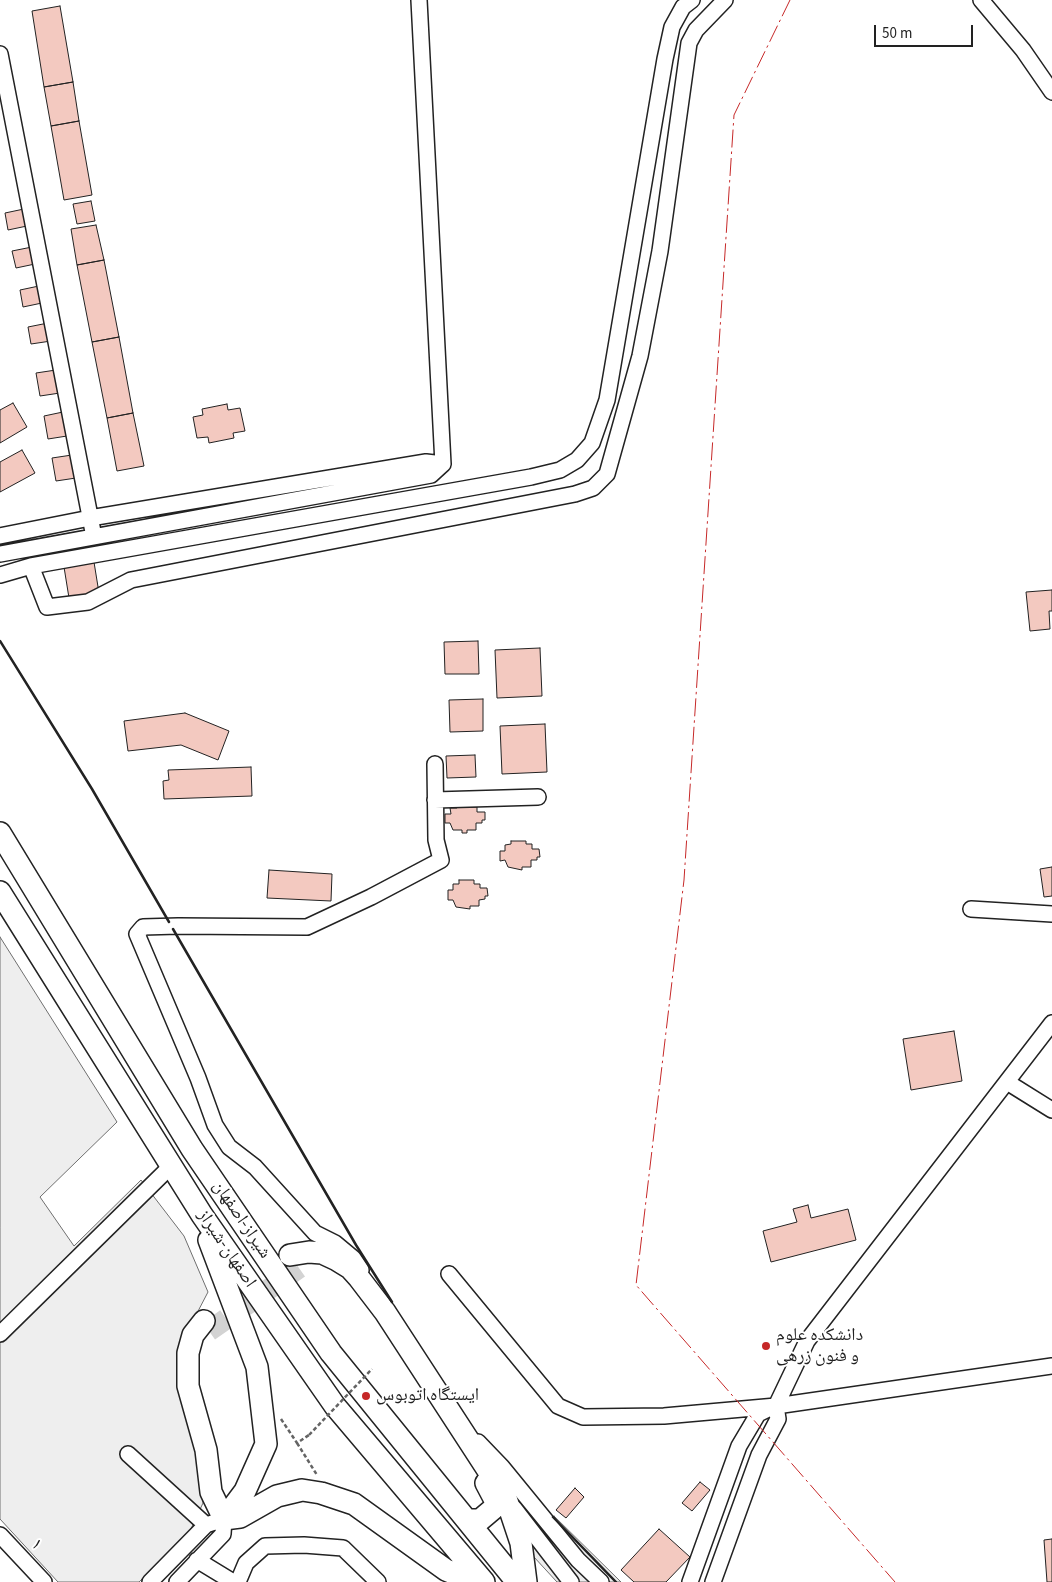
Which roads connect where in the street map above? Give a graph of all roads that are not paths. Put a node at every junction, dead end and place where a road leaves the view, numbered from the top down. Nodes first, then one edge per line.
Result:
1 (419, 0) edge
2 (692, 0) edge
3 (725, 0) edge
4 (981, 0) edge
5 (0, 54) edge
6 (1052, 92) edge
7 (443, 464) junction
8 (90, 518) junction
9 (0, 536) edge
10 (94, 537) junction
11 (0, 554) edge
12 (31, 566) junction
13 (0, 575) edge
14 (435, 764) dead end
15 (538, 797) dead end
16 (436, 800) junction
17 (0, 833) edge
18 (0, 892) edge
19 (971, 909) dead end
20 (1052, 914) edge
21 (1052, 1023) edge
22 (1007, 1082) junction
23 (1052, 1110) edge
24 (172, 1165) junction
25 (202, 1216) junction
26 (449, 1274) dead end
27 (206, 1326) tunnel mouth
28 (0, 1334) edge
29 (1052, 1366) edge
30 (776, 1406) junction
31 (128, 1454) dead end
32 (506, 1498) junction
33 (467, 1520) junction
34 (215, 1522) junction
35 (0, 1535) edge
36 (197, 1560) junction
37 (44, 1582) edge
38 (150, 1582) edge
39 (177, 1582) edge
40 (233, 1582) edge
41 (238, 1582) edge
42 (378, 1582) edge
43 (474, 1582) edge
44 (484, 1582) edge
45 (517, 1582) edge
46 (526, 1582) edge
47 (571, 1582) edge
48 (601, 1582) edge
49 (690, 1582) edge
50 (713, 1582) edge

1 - 7 street
2 - 12 street
3 - 12 street
4 - 6 street
5 - 8 street
7 - 8 street
7 - 10 street
8 - 9 street
8 - 10 street
10 - 11 street
12 - 13 street
14 - 16 street
15 - 16 street
16 - 48 street
17 - 33 highway, شیراز-اصفهان
18 - 24 highway, اصفهان-شیراز
19 - 20 street
21 - 22 street
22 - 23 street
22 - 30 street
24 - 25 highway, اصفهان-شیراز
24 - 28 street
25 - 34 highway
25 - 44 highway, اصفهان-شیراز
26 - 30 street
27 - 34 highway
29 - 30 street
30 - 49 street
30 - 50 street
31 - 34 street
32 - 33 highway
32 - 46 highway
32 - 47 street
33 - 45 highway, شیراز-اصفهان
34 - 36 street
34 - 38 street
34 - 43 highway
35 - 37 street, ۱
36 - 39 street
36 - 40 street
41 - 42 street

